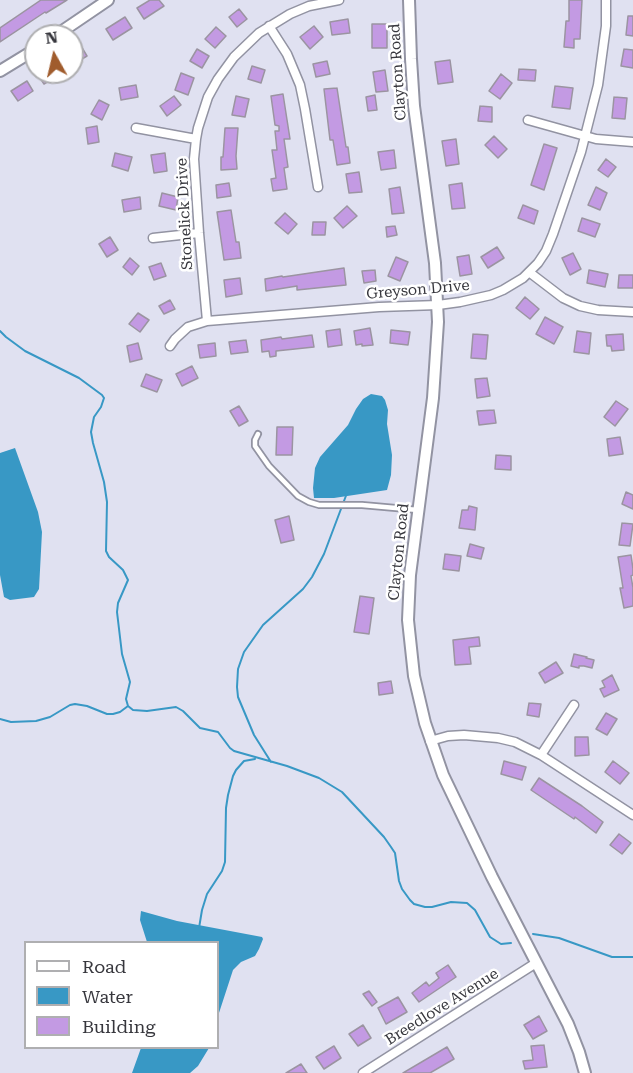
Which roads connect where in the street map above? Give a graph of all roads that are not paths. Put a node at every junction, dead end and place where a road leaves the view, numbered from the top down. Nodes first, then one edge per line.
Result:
1 (108, 0) edge
2 (339, 0) edge
3 (409, 0) edge
4 (606, 0) edge
5 (73, 24) edge
6 (269, 26) junction
7 (24, 56) edge
8 (0, 70) edge
9 (528, 120) dead end
10 (136, 128) dead end
11 (585, 136) junction
12 (196, 139) junction
13 (633, 142) edge
14 (318, 187) dead end
15 (199, 233) junction
16 (153, 238) dead end
17 (529, 272) junction
18 (438, 305) junction
19 (633, 312) edge
20 (207, 321) junction
21 (170, 346) dead end
22 (258, 434) dead end
23 (418, 510) junction
24 (574, 705) dead end
25 (430, 741) junction
26 (541, 754) junction
27 (633, 815) edge
28 (536, 963) junction
29 (363, 1073) edge
30 (585, 1073) edge

1 - 5 street
2 - 6 street, Stonelick Drive
3 - 18 street, Clayton Road
4 - 11 street, Greyson Drive
6 - 12 street, Stonelick Drive
6 - 14 street
7 - 8 street
9 - 11 street
10 - 12 street
11 - 13 street
11 - 17 street, Greyson Drive
12 - 15 street, Stonelick Drive
15 - 16 street
15 - 20 street, Stonelick Drive
17 - 18 street, Greyson Drive
17 - 19 street
18 - 20 street, Greyson Drive
18 - 23 street, Clayton Road
20 - 21 street, Greyson Drive
22 - 23 lane
23 - 25 street, Clayton Road
24 - 26 street
25 - 26 street
25 - 28 street, Clayton Road
26 - 27 street
28 - 29 street, Breedlove Avenue
28 - 30 street, Clayton Road

